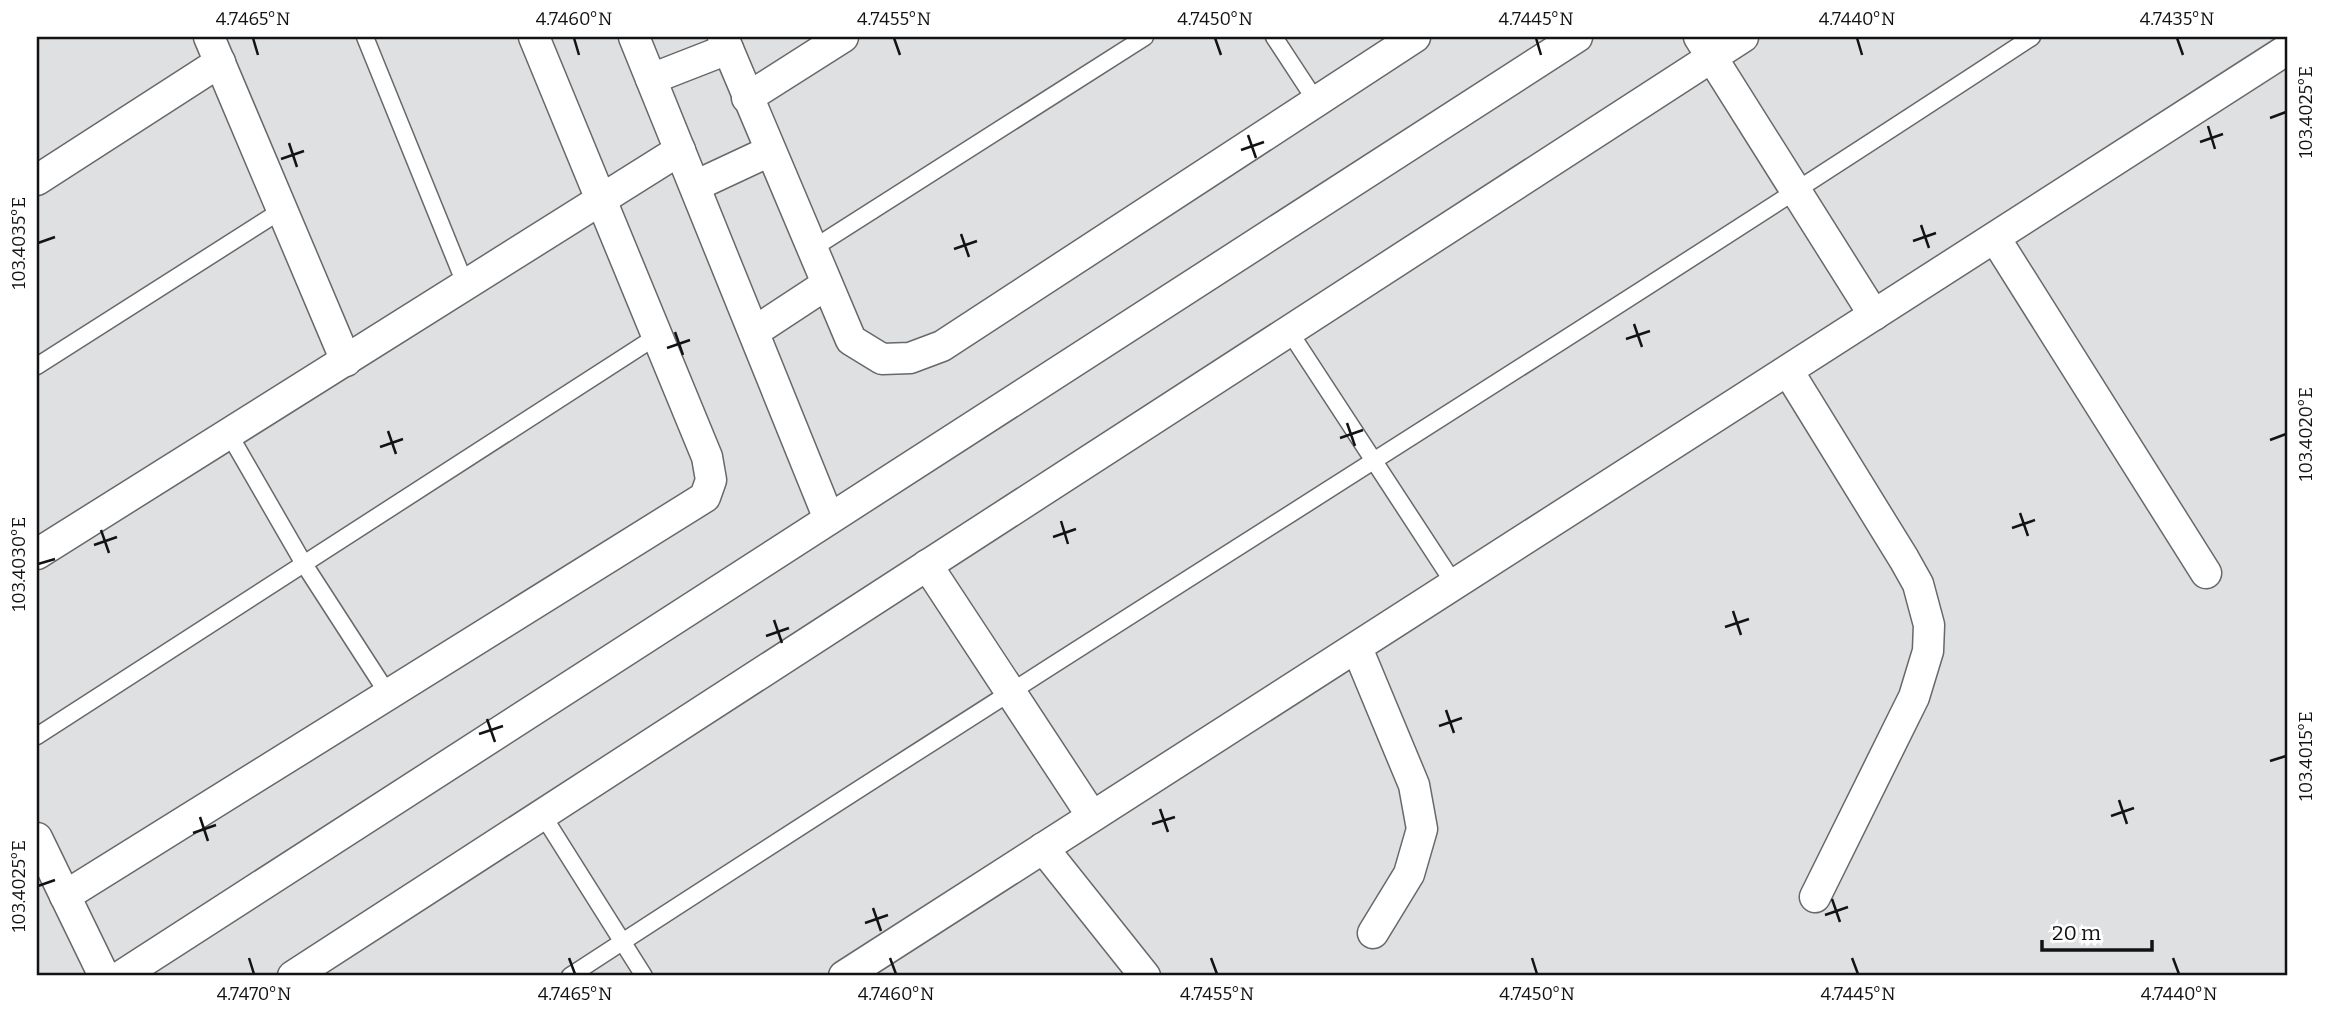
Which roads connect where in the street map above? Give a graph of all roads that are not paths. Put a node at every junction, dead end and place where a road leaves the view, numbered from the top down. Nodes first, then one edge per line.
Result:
1 (365, 37) edge
2 (534, 37) edge
3 (634, 37) edge
4 (843, 37) edge
5 (1145, 37) edge
6 (1274, 37) edge
7 (1416, 37) edge
8 (1577, 37) edge
9 (1743, 37) edge
10 (2032, 37) edge
11 (725, 43) edge
12 (1705, 47) edge
13 (2288, 49) edge
14 (215, 50) edge
15 (651, 79) junction
16 (747, 98) junction
17 (1316, 101) junction
18 (680, 150) junction
19 (770, 151) junction
20 (37, 180) edge
21 (695, 186) junction
22 (1796, 191) junction
23 (602, 201) junction
24 (282, 210) junction
25 (1995, 237) junction
26 (812, 249) junction
27 (827, 284) junction
28 (466, 286) junction
29 (1874, 315) junction
30 (1289, 331) junction
31 (754, 332) junction
32 (657, 336) junction
33 (346, 361) junction
34 (37, 366) edge
35 (1788, 371) junction
36 (229, 434) junction
37 (1374, 460) junction
38 (830, 519) junction
39 (37, 554) edge
40 (304, 564) junction
41 (927, 565) junction
42 (2206, 573) dead end
43 (1455, 585) junction
44 (1357, 648) junction
45 (1010, 692) junction
46 (388, 694) junction
47 (37, 736) edge
48 (542, 814) junction
49 (1091, 816) junction
50 (37, 838) edge
51 (1043, 848) junction
52 (65, 896) junction
53 (1815, 897) dead end
54 (1373, 933) dead end
55 (622, 942) junction
56 (104, 976) edge
57 (121, 976) edge
58 (293, 976) edge
59 (570, 976) edge
60 (644, 976) edge
61 (844, 976) edge
62 (1145, 976) edge

1 - 28 lane
2 - 23 street
3 - 15 street
4 - 16 street
5 - 26 lane
6 - 17 lane
7 - 17 street
8 - 38 street
9 - 12 street
10 - 22 lane
11 - 15 street
11 - 16 street
12 - 22 street
12 - 30 street
13 - 25 street
14 - 20 street
14 - 24 street
15 - 18 street
16 - 19 street
17 - 27 street
18 - 21 street
18 - 23 street
19 - 21 street
19 - 26 street
21 - 31 street
22 - 29 street
22 - 37 lane
23 - 28 street
23 - 32 street
24 - 33 street
24 - 34 lane
25 - 29 street
25 - 42 street
26 - 27 street
27 - 31 street
28 - 33 street
29 - 35 street
30 - 37 lane
30 - 41 street
31 - 38 street
32 - 40 lane
32 - 46 street
33 - 36 street
35 - 43 street
35 - 53 street
36 - 39 street
36 - 40 lane
37 - 43 lane
37 - 45 lane
38 - 57 street
40 - 46 lane
40 - 47 lane
41 - 45 street
41 - 48 street
43 - 44 street
44 - 49 street
44 - 54 street
45 - 49 street
45 - 55 lane
46 - 52 street
48 - 55 lane
48 - 58 street
49 - 51 street
50 - 52 street
51 - 61 street
51 - 62 street
52 - 56 street
55 - 59 lane
55 - 60 lane

